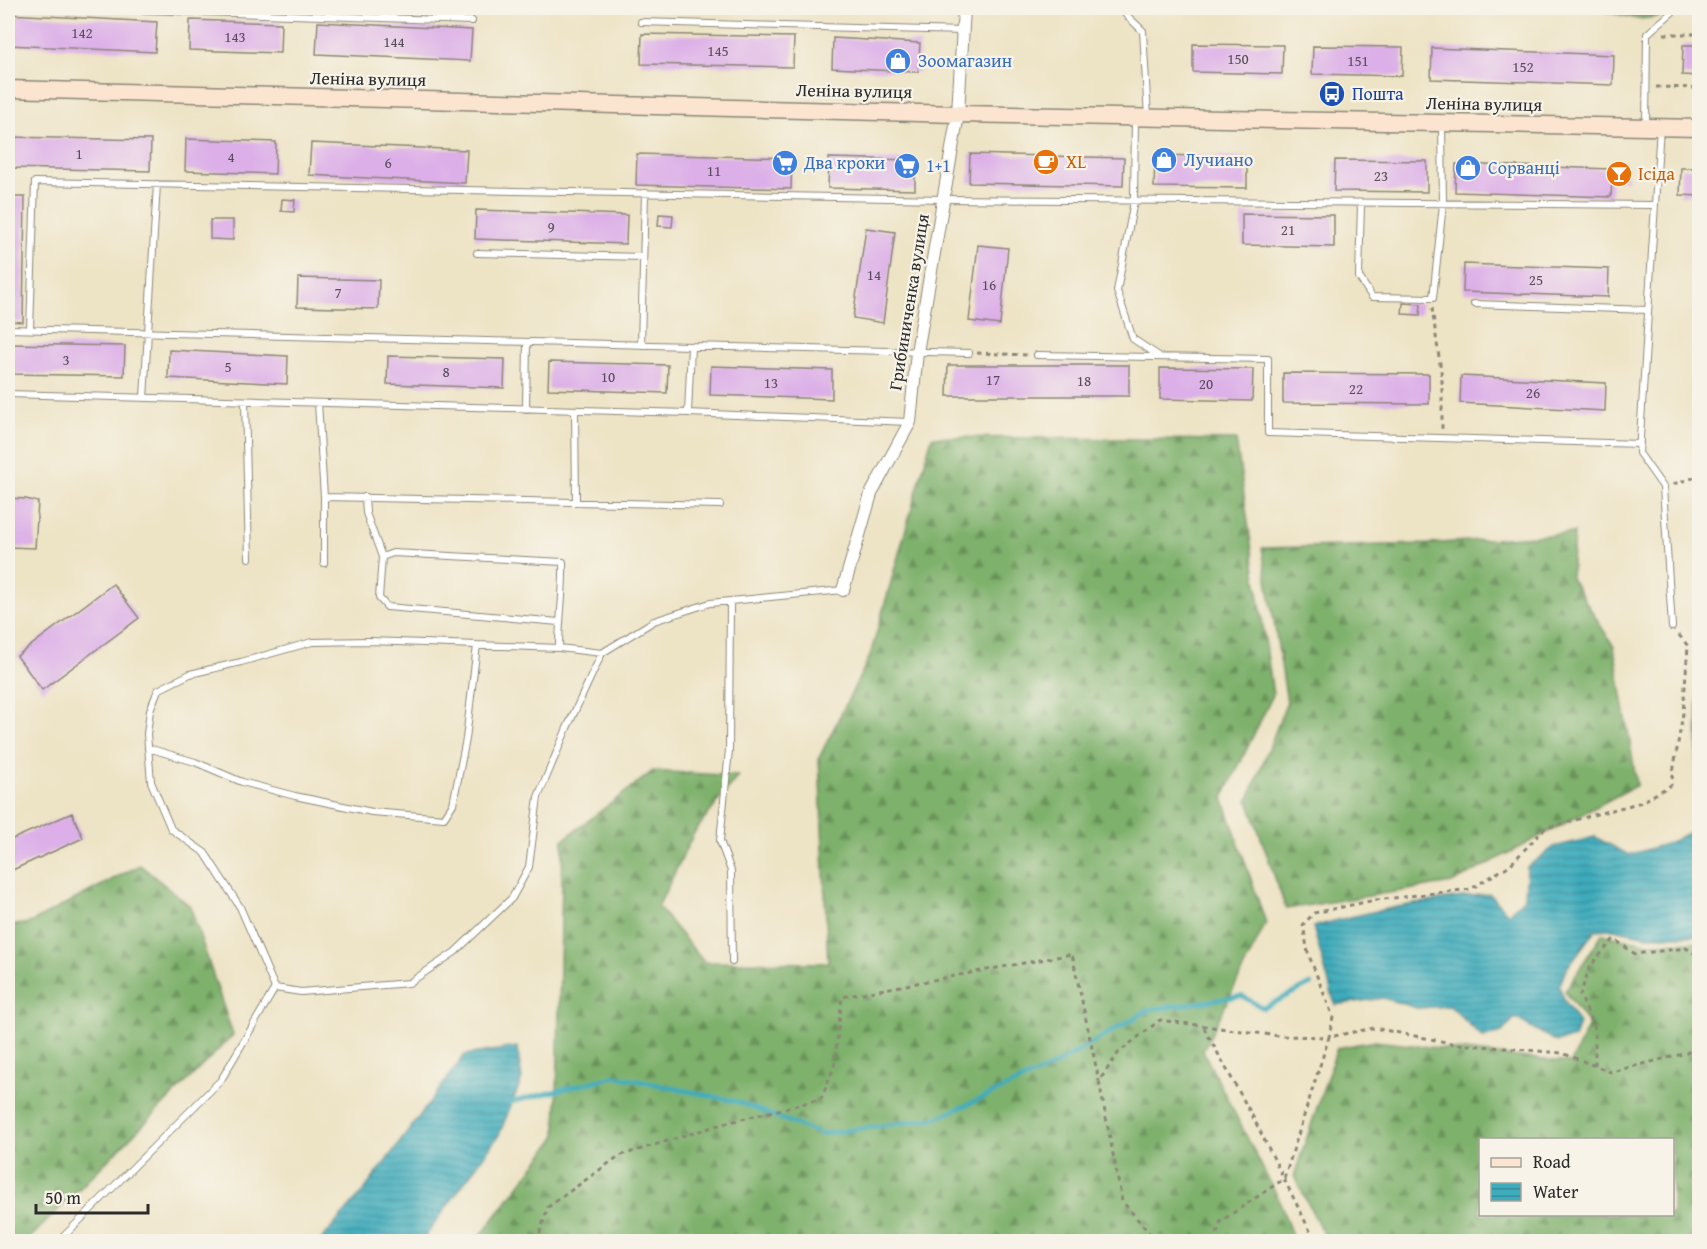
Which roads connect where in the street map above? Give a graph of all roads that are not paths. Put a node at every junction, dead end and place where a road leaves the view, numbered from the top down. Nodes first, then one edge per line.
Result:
1 (85, 8) edge
2 (964, 8) edge
3 (1119, 8) edge
4 (1677, 8) edge
5 (250, 10) edge
6 (472, 21) dead end
7 (641, 22) dead end
8 (964, 31) junction
9 (8, 90) edge
10 (958, 114) junction
11 (1142, 117) junction
12 (1442, 123) junction
13 (1653, 127) junction
14 (1700, 128) edge
15 (157, 184) junction
16 (645, 193) junction
17 (943, 199) junction
18 (1134, 201) junction
19 (1361, 203) junction
20 (1443, 204) junction
21 (1655, 206) junction
22 (477, 253) dead end
23 (643, 257) junction
24 (1474, 304) dead end
25 (1648, 310) junction
26 (8, 329) edge
27 (30, 329) junction
28 (148, 332) junction
29 (527, 342) junction
30 (641, 345) junction
31 (691, 346) junction
32 (917, 352) junction
33 (969, 353) road end
34 (1037, 355) road end
35 (1159, 357) junction
36 (8, 394) edge
37 (144, 398) junction
38 (245, 401) junction
39 (318, 403) junction
40 (526, 409) junction
41 (575, 410) junction
42 (688, 413) junction
43 (910, 422) junction
44 (1640, 444) junction
45 (324, 496) junction
46 (365, 497) junction
47 (576, 502) junction
48 (720, 505) dead end
49 (381, 557) junction
50 (249, 558) dead end
51 (324, 563) dead end
52 (843, 590) joint
53 (730, 601) junction
54 (559, 622) junction
55 (1672, 627) road end
56 (477, 645) junction
57 (559, 648) junction
58 (602, 653) junction
59 (148, 748) junction
60 (732, 963) dead end
61 (275, 988) junction
62 (58, 1242) edge

1 - 5 lane
2 - 8 street, Грибиниченка вулиця
3 - 11 lane
4 - 13 lane
5 - 6 lane
7 - 8 lane
8 - 10 street, Грибиниченка вулиця
9 - 10 main road, Леніна вулиця
10 - 11 main road, Леніна вулиця
10 - 17 street, Грибиниченка вулиця
11 - 12 main road, Леніна вулиця
11 - 18 lane
12 - 13 main road, Леніна вулиця
12 - 20 lane
13 - 14 main road, Леніна вулиця
13 - 21 lane
15 - 16 lane
15 - 27 lane
15 - 28 lane
16 - 17 lane
16 - 23 lane
17 - 18 lane
17 - 32 street, Грибиниченка вулиця
18 - 19 lane
18 - 35 lane
19 - 20 lane
19 - 20 lane
20 - 21 lane
21 - 25 lane
22 - 23 lane
23 - 30 lane
24 - 25 lane
25 - 44 lane
26 - 27 lane
27 - 28 lane
28 - 29 lane
28 - 37 lane
29 - 30 lane
29 - 40 lane
30 - 31 lane
31 - 32 lane
31 - 42 lane
32 - 33 lane
32 - 43 street, Грибиниченка вулиця
34 - 35 lane
35 - 44 lane
36 - 37 lane
37 - 38 lane
38 - 39 lane
38 - 50 lane
39 - 40 lane
39 - 45 lane
40 - 41 lane
41 - 42 lane
41 - 47 lane
42 - 43 lane
43 - 52 street, Грибиниченка вулиця
44 - 55 lane
45 - 46 lane
45 - 51 lane
46 - 47 lane
46 - 49 lane
47 - 48 lane
49 - 54 lane
49 - 54 lane
52 - 53 lane
53 - 58 lane
53 - 60 lane
54 - 57 lane
56 - 57 lane
56 - 59 lane
56 - 59 lane
57 - 58 lane
58 - 61 lane
59 - 61 lane
61 - 62 lane

